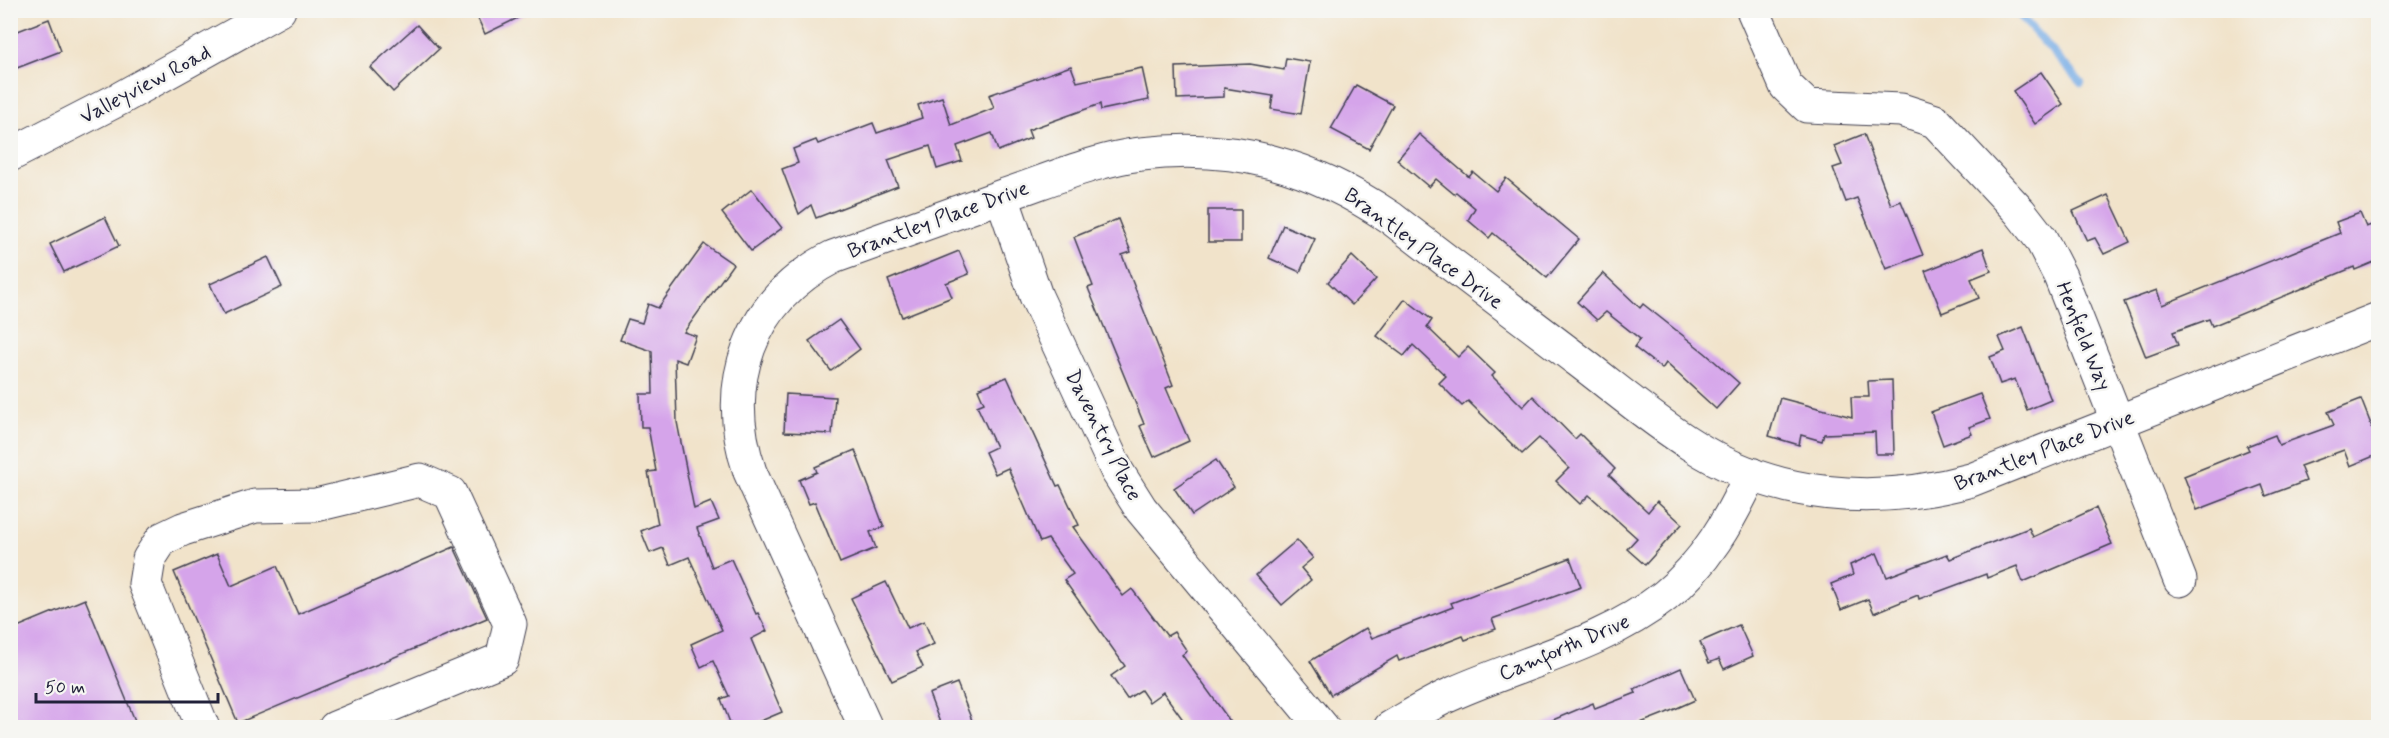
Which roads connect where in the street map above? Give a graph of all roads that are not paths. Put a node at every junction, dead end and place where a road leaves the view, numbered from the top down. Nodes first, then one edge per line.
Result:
1 (279, 10) edge
2 (1753, 10) edge
3 (10, 155) edge
4 (1002, 197) junction
5 (2379, 319) edge
6 (2118, 422) junction
7 (1751, 474) junction
8 (2180, 580) dead end
9 (203, 728) edge
10 (335, 728) edge
11 (866, 728) edge
12 (1323, 728) edge
13 (1390, 728) edge

1 - 3 street, Valleyview Road
2 - 6 street, Henfield Way
4 - 7 street, Brantley Place Drive
4 - 11 street, Brantley Place Drive
4 - 12 street, Daventry Place
5 - 6 street, Brantley Place Drive
6 - 7 street, Brantley Place Drive
6 - 8 street, Henfield Way
7 - 13 street, Camforth Drive
9 - 10 street

